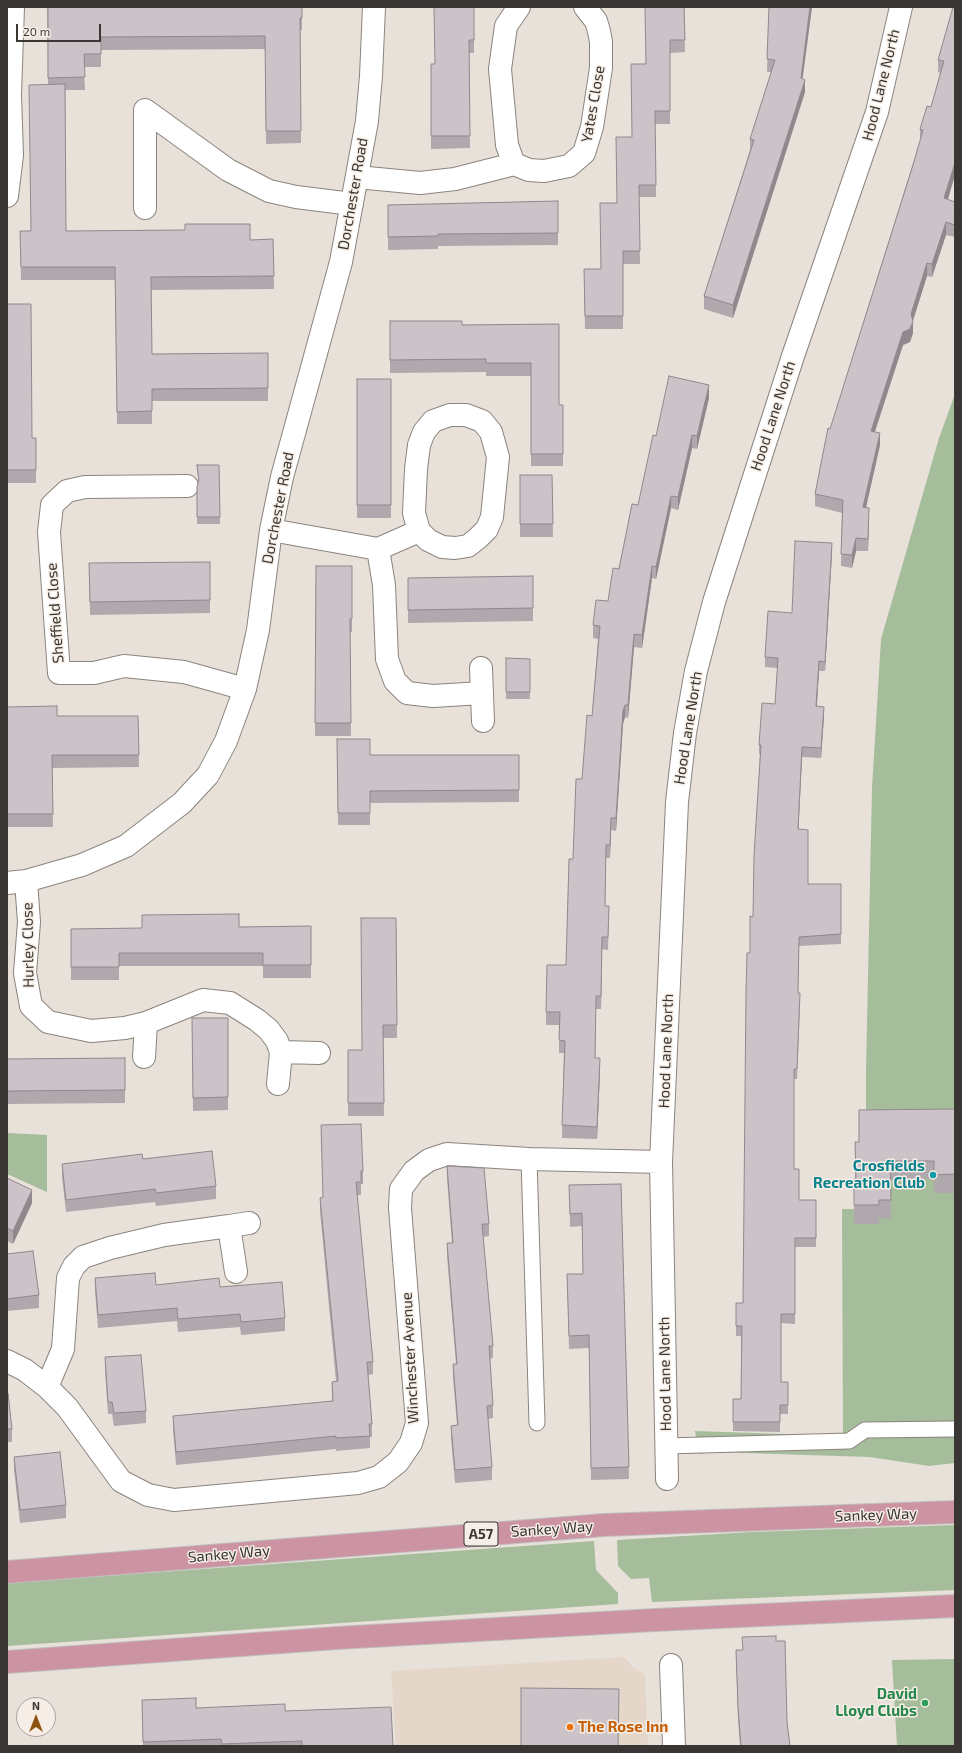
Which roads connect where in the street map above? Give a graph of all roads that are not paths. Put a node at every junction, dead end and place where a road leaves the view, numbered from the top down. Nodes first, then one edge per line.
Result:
1 (13, 7) edge
2 (374, 7) edge
3 (519, 7) edge
4 (585, 7) edge
5 (900, 7) edge
6 (514, 164) junction
7 (357, 177) junction
8 (7, 196) edge
9 (352, 204) junction
10 (145, 208) dead end
11 (187, 486) dead end
12 (271, 530) junction
13 (418, 531) junction
14 (378, 549) junction
15 (481, 668) dead end
16 (244, 689) junction
17 (482, 693) junction
18 (483, 721) dead end
19 (16, 882) edge
20 (146, 1023) junction
21 (281, 1052) junction
22 (319, 1053) dead end
23 (144, 1058) dead end
24 (278, 1084) dead end
25 (529, 1159) junction
26 (661, 1162) junction
27 (236, 1272) dead end
28 (7, 1361) edge
29 (47, 1387) junction
30 (537, 1423) dead end
31 (955, 1429) edge
32 (666, 1446) junction
33 (667, 1479) dead end
34 (955, 1512) edge
35 (7, 1572) edge
36 (955, 1606) edge
37 (7, 1662) edge
38 (671, 1665) dead end
39 (674, 1746) edge

1 - 8 street
2 - 7 street, Dorchester Road
3 - 6 street
4 - 6 street, Yates Close
5 - 26 street, Hood Lane North
6 - 7 street
7 - 9 street, Dorchester Road
9 - 10 street
9 - 12 street, Dorchester Road
11 - 16 street, Sheffield Close
12 - 14 street
12 - 16 street, Dorchester Road
13 - 13 street
13 - 14 street
14 - 17 street
15 - 17 street
16 - 19 street, Dorchester Road
17 - 18 street
19 - 20 street, Hurley Close
20 - 21 street, Hurley Close
20 - 23 street
21 - 22 street
21 - 24 street
25 - 26 street, Winchester Avenue
25 - 29 street, Winchester Avenue
25 - 30 lane
26 - 32 street, Hood Lane North
27 - 29 street
28 - 29 street, Winchester Avenue
31 - 32 lane
32 - 33 street, Hood Lane North
34 - 35 highway, Sankey Way / A57
36 - 37 highway
38 - 39 street

